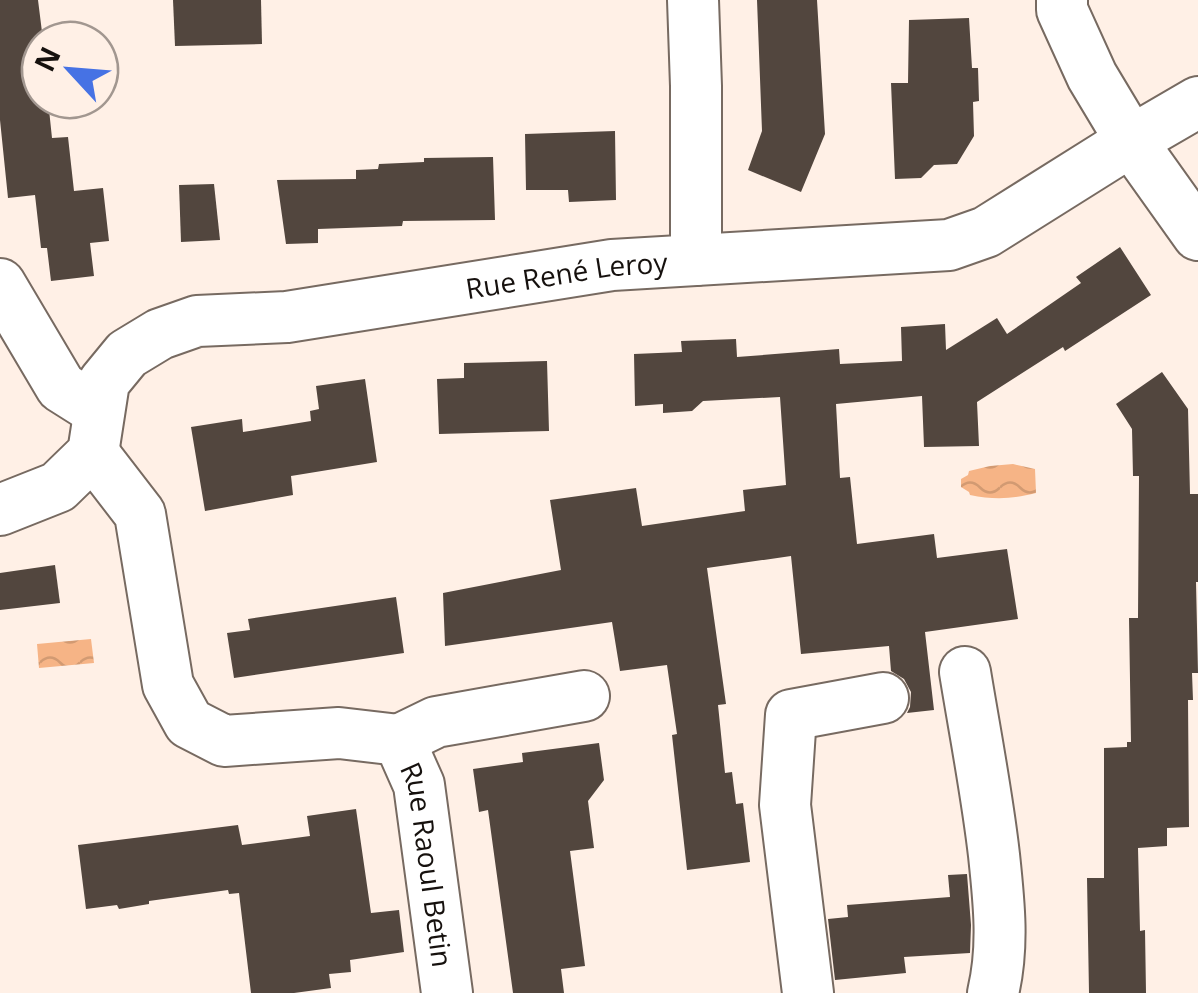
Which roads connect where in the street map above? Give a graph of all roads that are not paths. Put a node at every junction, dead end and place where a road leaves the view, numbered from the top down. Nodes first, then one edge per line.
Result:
1 (693, 0) edge
2 (1062, 0) edge
3 (1198, 102) edge
4 (1132, 141) junction
5 (1198, 235) edge
6 (696, 260) junction
7 (0, 284) edge
8 (96, 432) junction
9 (0, 510) edge
10 (965, 672) dead end
11 (584, 696) dead end
12 (882, 698) dead end
13 (400, 740) junction
14 (447, 993) edge
15 (808, 993) edge
16 (992, 993) edge

1 - 6 street
2 - 4 street
3 - 4 street, Rue René Leroy
4 - 5 street
4 - 6 street, Rue René Leroy
6 - 8 street, Rue René Leroy
7 - 8 street, Rue Raoul Betin
8 - 9 street, Rue René Leroy
8 - 13 street, Rue Raoul Betin
10 - 16 street
11 - 13 street, Rue Raoul Betin
12 - 15 street
13 - 14 street, Rue Raoul Betin

